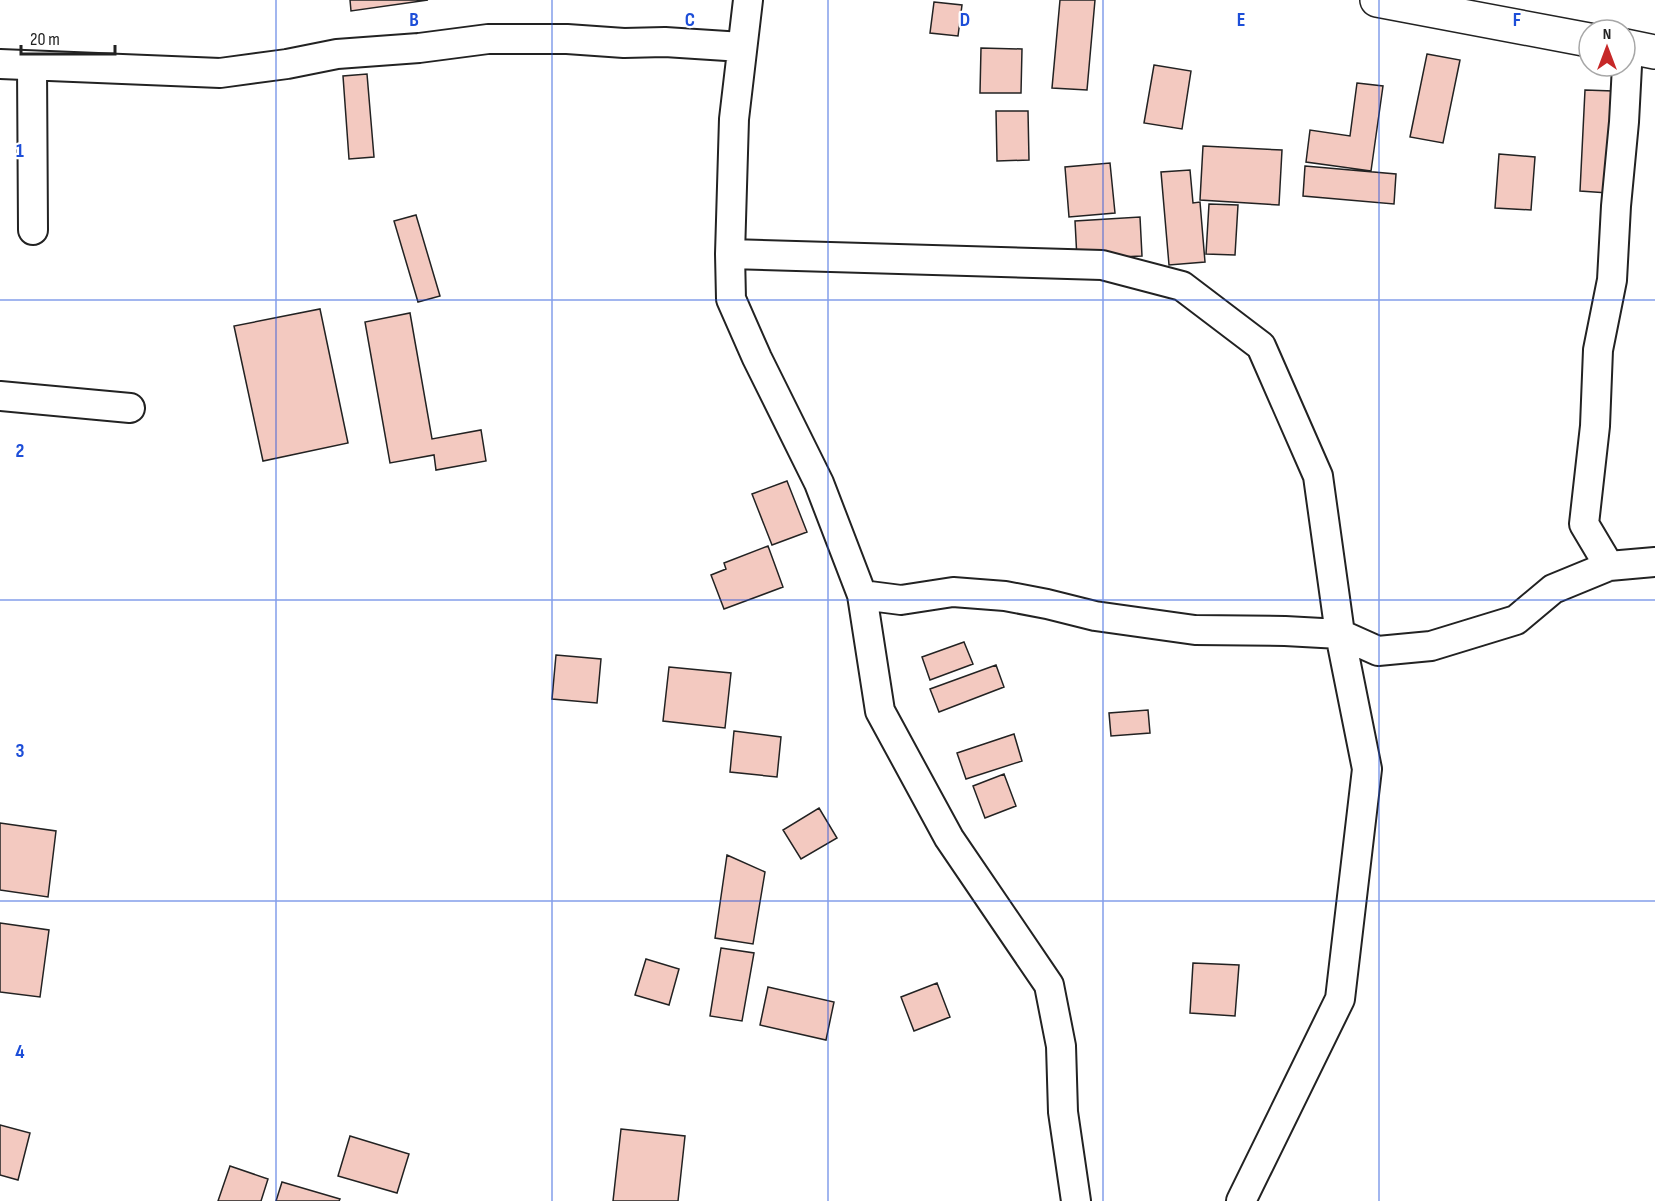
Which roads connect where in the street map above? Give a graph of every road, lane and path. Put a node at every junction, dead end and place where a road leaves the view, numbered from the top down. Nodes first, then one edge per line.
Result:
1 (748, 0) edge
2 (1377, 0) edge
3 (1577, 37) edge
4 (742, 47) junction
5 (0, 64) edge
6 (32, 66) junction
7 (1631, 78) edge
8 (33, 230) dead end
9 (730, 254) junction
10 (0, 396) edge
11 (130, 408) dead end
12 (1655, 562) edge
13 (1609, 566) junction
14 (862, 596) junction
15 (1340, 634) junction
16 (1076, 1201) edge
17 (1241, 1201) edge

1 - 4 street
2 - 3 main road
4 - 6 street
4 - 9 street
5 - 6 street
6 - 8 street
7 - 13 street
9 - 14 street
9 - 15 street
10 - 11 street
12 - 13 street
13 - 15 street
14 - 15 street
14 - 16 street
15 - 17 street

